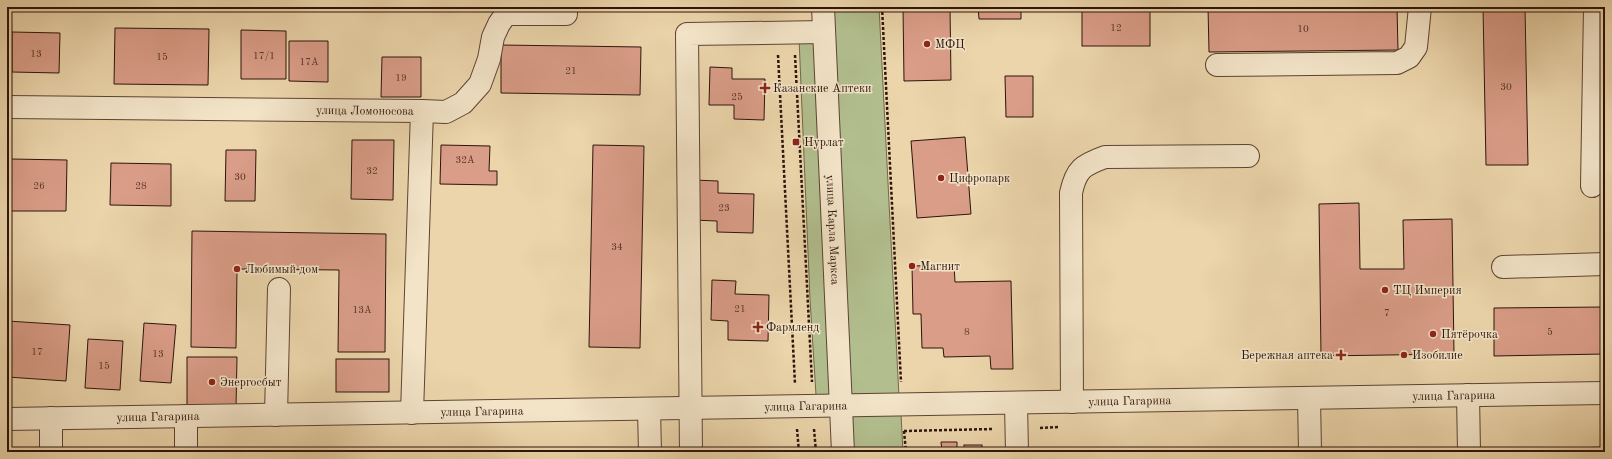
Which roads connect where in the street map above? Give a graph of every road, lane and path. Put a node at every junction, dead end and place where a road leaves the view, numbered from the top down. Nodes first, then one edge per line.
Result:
1 (823, 7) edge
2 (882, 7) edge
3 (1420, 7) edge
4 (1595, 7) edge
5 (566, 14) dead end
6 (824, 32) junction
7 (785, 33) junction
8 (1217, 65) dead end
9 (7, 107) edge
10 (422, 112) junction
11 (1599, 115) edge
12 (1248, 156) dead end
13 (1592, 186) dead end
14 (1605, 264) edge
15 (1503, 267) dead end
16 (279, 289) dead end
17 (1605, 393) edge
18 (1468, 395) junction
19 (1309, 398) junction
20 (1072, 402) junction
21 (1016, 403) junction
22 (841, 405) junction
23 (902, 405) junction
24 (804, 406) junction
25 (689, 408) junction
26 (649, 409) junction
27 (412, 413) junction
28 (276, 415) junction
29 (186, 416) junction
30 (51, 418) junction
31 (7, 419) edge
32 (51, 452) edge
33 (186, 452) edge
34 (650, 452) edge
35 (690, 452) edge
36 (799, 452) edge
37 (816, 452) edge
38 (843, 452) edge
39 (1017, 452) edge
40 (1310, 452) edge
41 (1470, 452) edge

1 - 6 street, улица Карла Маркса
2 - 23 path
3 - 8 street
4 - 11 street
5 - 10 street
6 - 7 street
6 - 22 street, улица Карла Маркса
7 - 24 path
7 - 24 path
7 - 25 street
9 - 10 street, улица Ломоносова
10 - 27 street, улица Ломоносова
11 - 13 street
12 - 20 street
14 - 15 street
16 - 28 street
17 - 18 street, улица Гагарина
18 - 19 street, улица Гагарина
18 - 41 street
19 - 20 street, улица Гагарина
19 - 40 street
20 - 21 street, улица Гагарина
21 - 23 street, улица Гагарина
21 - 39 street
22 - 23 street, улица Гагарина
22 - 24 street, улица Гагарина
22 - 38 street, улица Карла Маркса
24 - 25 street, улица Гагарина
24 - 36 path
24 - 37 path
25 - 26 street, улица Гагарина
25 - 35 street
26 - 27 street, улица Гагарина
26 - 34 street
27 - 28 street, улица Гагарина
28 - 29 street, улица Гагарина
29 - 30 street, улица Гагарина
29 - 33 street
30 - 31 street, улица Гагарина
30 - 32 street

